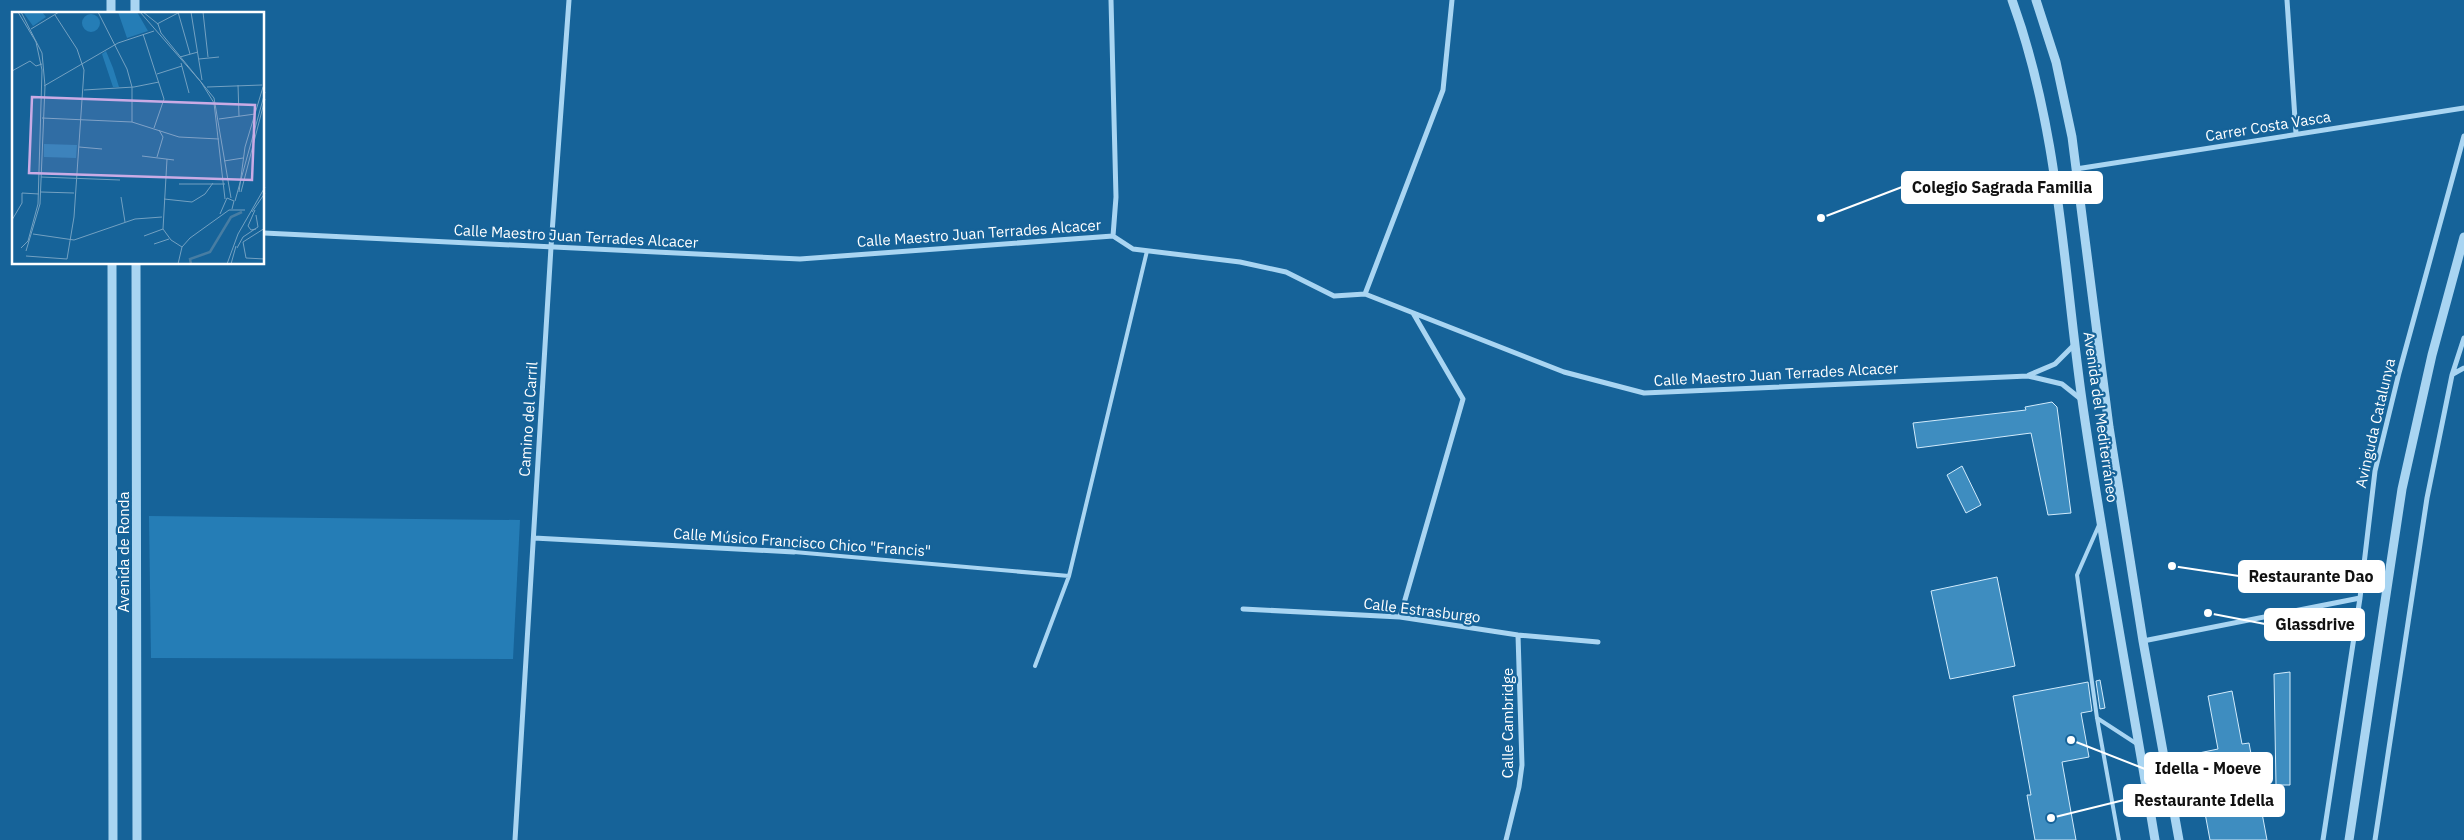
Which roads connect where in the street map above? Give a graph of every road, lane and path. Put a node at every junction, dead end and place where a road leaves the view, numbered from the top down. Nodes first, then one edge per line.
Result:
1 (570, 0) edge
2 (1111, 0) edge
3 (1452, 0) edge
4 (2012, 0) edge
5 (2036, 0) edge
6 (2286, 0) edge
7 (2464, 108) edge
8 (2296, 134) junction
9 (2464, 136) edge
10 (2076, 169) junction
11 (265, 233) edge
12 (1113, 236) junction
13 (2464, 237) edge
14 (551, 247) junction
15 (1147, 251) junction
16 (112, 265) edge
17 (136, 265) edge
18 (1365, 294) junction
19 (1413, 313) junction
20 (2464, 338) edge
21 (2076, 344) junction
22 (2464, 368) edge
23 (2452, 375) junction
24 (2028, 376) junction
25 (2082, 400) junction
26 (2102, 519) junction
27 (534, 538) junction
28 (794, 552) joint
29 (1069, 576) junction
30 (2360, 598) junction
31 (1243, 609) dead end
32 (1400, 618) junction
33 (1518, 635) junction
34 (2143, 641) junction
35 (1598, 642) dead end
36 (1035, 666) dead end
37 (2098, 718) junction
38 (2140, 747) junction
39 (112, 840) edge
40 (137, 840) edge
41 (515, 840) edge
42 (1506, 840) edge
43 (2118, 840) edge
44 (2156, 840) edge
45 (2179, 840) edge
46 (2323, 840) edge
47 (2349, 840) edge
48 (2375, 840) edge

1 - 14 street, Camino del Carril
2 - 12 street
3 - 18 street
4 - 21 street, Avenida del Mediterráneo
5 - 10 street, Avenida del Mediterráneo
6 - 8 street
7 - 8 street, Carrer Costa Vasca
8 - 10 street, Carrer Costa Vasca
9 - 30 street, Avinguda Catalunya
10 - 34 street, Avenida del Mediterráneo
11 - 14 street, Calle Maestro Juan Terrades Alcacer
12 - 14 street, Calle Maestro Juan Terrades Alcacer
12 - 15 street, Calle Maestro Juan Terrades Alcacer
13 - 47 street
14 - 27 street, Camino del Carril
15 - 18 street, Calle Maestro Juan Terrades Alcacer
15 - 29 lane
16 - 39 street, Avenida de Ronda
17 - 40 street, Avenida de Ronda
18 - 19 street, Calle Maestro Juan Terrades Alcacer
19 - 24 street, Calle Maestro Juan Terrades Alcacer
19 - 32 street
20 - 23 street
21 - 24 street, Calle Maestro Juan Terrades Alcacer
21 - 25 street, Avenida del Mediterráneo
22 - 23 street
23 - 48 street
24 - 25 street, Calle Maestro Juan Terrades Alcacer
25 - 26 street, Avenida del Mediterráneo
26 - 37 lane
26 - 38 street, Avenida del Mediterráneo
27 - 28 street, Calle Músico Francisco Chico "Francis"
27 - 41 street, Camino del Carril
28 - 29 lane, Calle Músico Francisco Chico "Francis"
29 - 36 lane
30 - 34 street
30 - 46 street, Avinguda Catalunya
31 - 32 street, Calle Estrasburgo
32 - 33 street, Calle Estrasburgo
33 - 35 street, Calle Estrasburgo
33 - 42 street, Calle Cambridge
34 - 45 street, Avenida del Mediterráneo
37 - 38 lane
37 - 43 lane
38 - 44 street, Avenida del Mediterráneo

